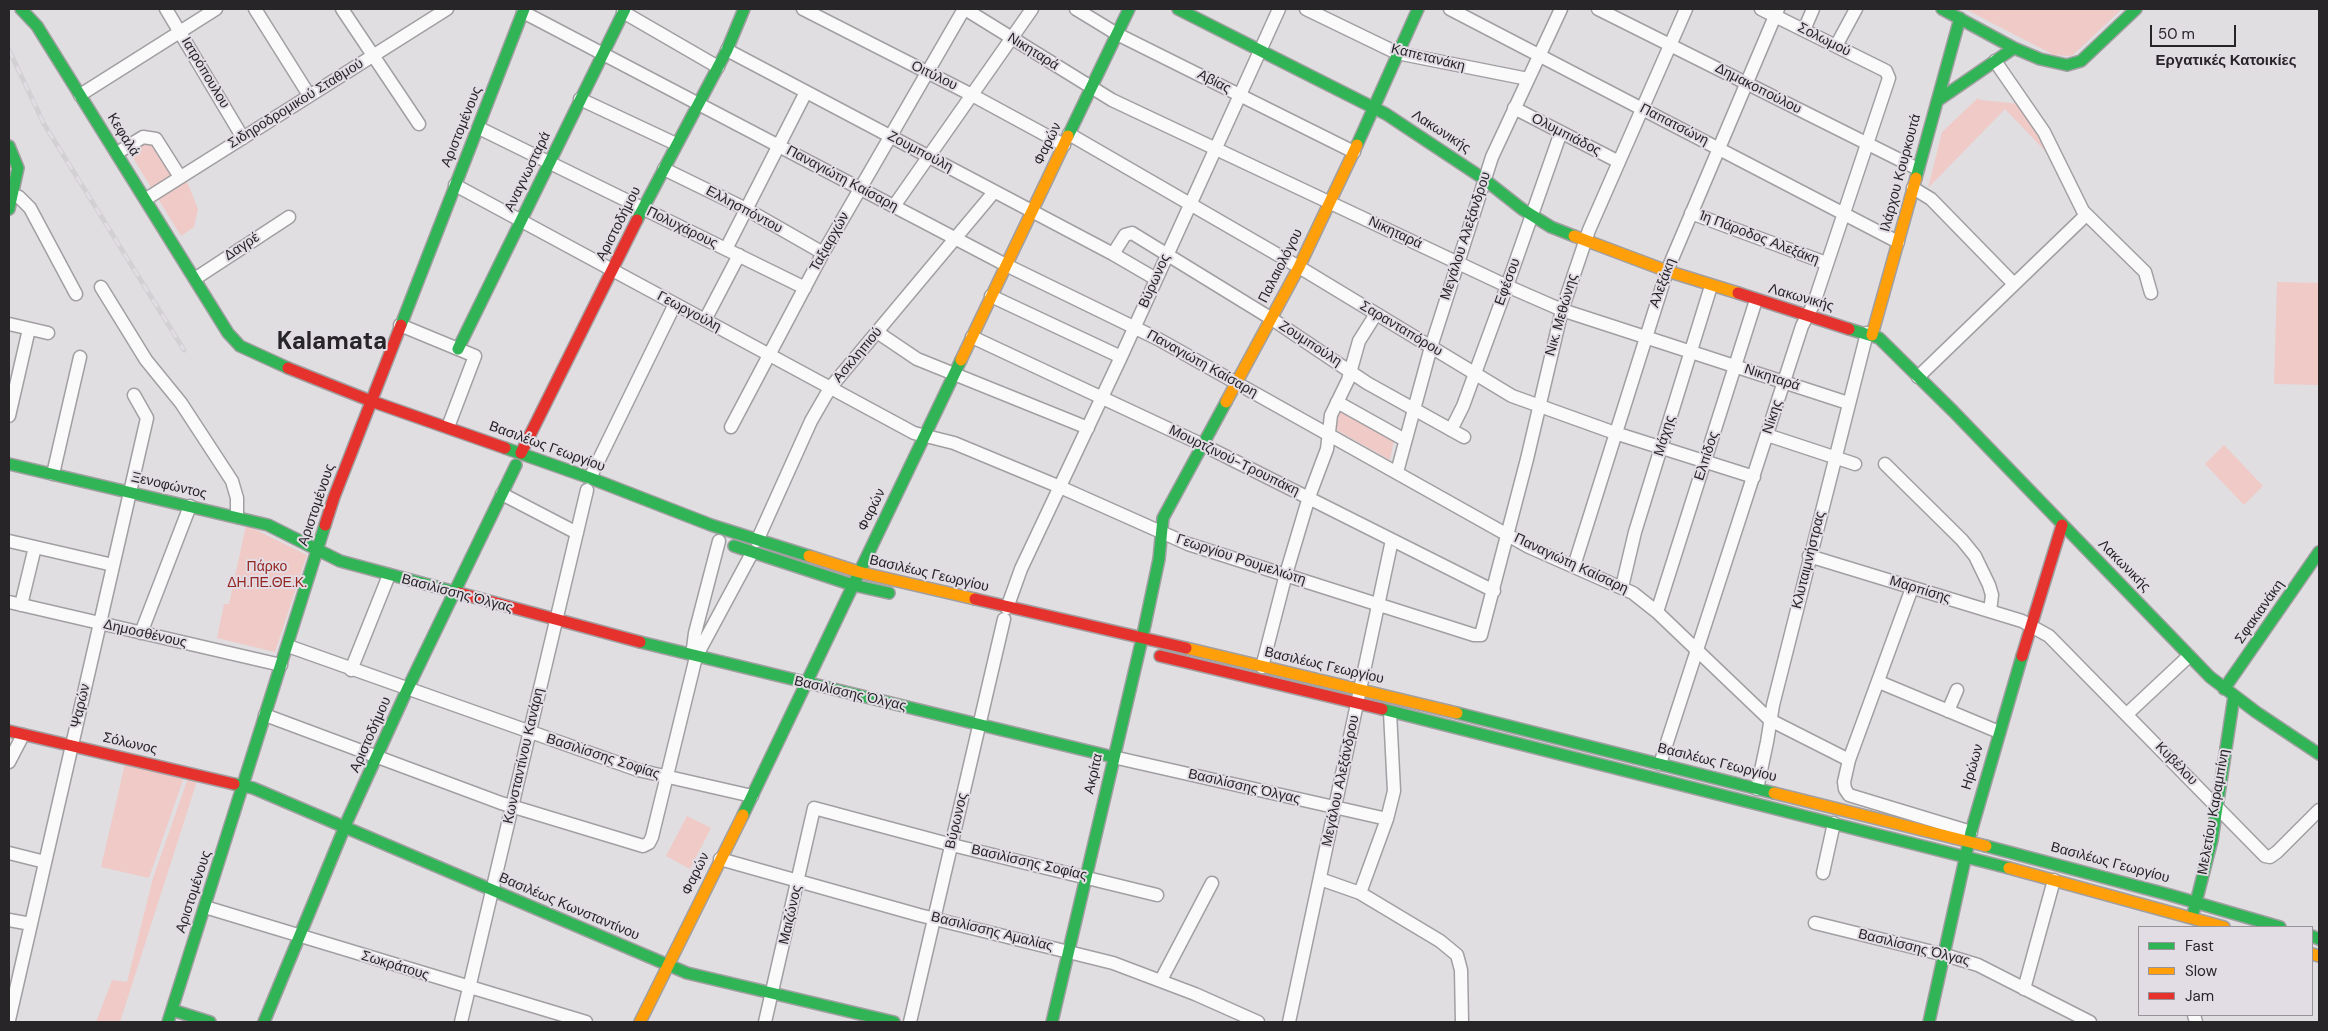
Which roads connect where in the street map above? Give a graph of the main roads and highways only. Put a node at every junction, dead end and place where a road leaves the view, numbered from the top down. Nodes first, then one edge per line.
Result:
1 (21, 9) edge
2 (744, 9) edge
3 (1129, 9) edge
4 (1178, 9) edge
5 (1418, 9) edge
6 (1942, 9) edge
7 (2136, 9) edge
8 (523, 11) edge
9 (624, 11) edge
10 (11, 16) dead end
11 (1960, 18) junction
12 (2014, 48) junction
13 (1937, 100) junction
14 (1375, 108) junction
15 (9, 146) edge
16 (11, 193) edge
17 (9, 209) edge
18 (1870, 334) junction
19 (458, 349) road end
20 (371, 400) junction
21 (366, 412) junction
22 (382, 418) dead end
23 (521, 453) junction
24 (9, 464) edge
25 (516, 465) dead end
26 (586, 485) junction
27 (2062, 525) junction
28 (1160, 531) joint
29 (755, 547) junction
30 (317, 550) junction
31 (2319, 552) edge
32 (859, 572) junction
33 (853, 585) junction
34 (454, 593) junction
35 (901, 596) dead end
36 (1129, 636) junction
37 (1142, 639) junction
38 (1139, 652) junction
39 (806, 684) junction
40 (2224, 689) junction
41 (2234, 696) junction
42 (9, 731) edge
43 (2319, 754) edge
44 (1105, 755) junction
45 (244, 786) junction
46 (1088, 819) dead end
47 (346, 826) junction
48 (1970, 837) junction
49 (1966, 857) junction
50 (1080, 875) junction
51 (2196, 903) junction
52 (2191, 922) edge
53 (2217, 926) edge
54 (2276, 926) edge
55 (1063, 950) junction
56 (668, 965) junction
57 (172, 1010) junction
58 (168, 1022) edge
59 (210, 1022) edge
60 (264, 1022) edge
61 (640, 1022) edge
62 (894, 1022) edge
63 (1041, 1022) edge
64 (1052, 1022) edge
65 (1929, 1022) edge

1 - 10 main road
1 - 20 main road, Κεφαλά
2 - 23 main road, Αριστοδήμου
3 - 32 main road, Φαρών
4 - 14 main road, Λακωνικής
5 - 14 main road, Παλαιολόγου
6 - 11 main road
7 - 12 main road
8 - 20 main road, Αριστομένους
9 - 19 main road, Αναγνωσταρά
11 - 12 main road
11 - 13 main road, Ιλάρχου Κουρκουτά
12 - 13 main road
13 - 18 main road, Ιλάρχου Κουρκουτά
14 - 18 main road, Λακωνικής
14 - 28 main road, Παλαιολόγου
15 - 16 main road
16 - 17 main road
18 - 27 main road, Λακωνικής
20 - 21 main road, Αριστομένους
20 - 23 main road, Βασιλέως Γεωργίου
21 - 22 main road
21 - 30 main road, Αριστομένους
23 - 26 main road, Βασιλέως Γεωργίου
24 - 30 main road, Ξενοφώντος
25 - 34 main road, Αριστοδήμου
26 - 29 main road, Βασιλέως Γεωργίου
26 - 29 main road, Βασιλέως Γεωργίου
27 - 40 main road, Λακωνικής
27 - 48 main road, Ηρώων
28 - 37 main road, Ακρίτα
29 - 32 main road, Βασιλέως Γεωργίου
29 - 33 main road, Βασιλέως Γεωργίου
30 - 34 main road, Βασιλίσσης Όλγας
30 - 45 main road, Αριστομένους
31 - 40 main road, Σφακιανάκη
32 - 33 main road, Φαρών
32 - 36 main road, Βασιλέως Γεωργίου
33 - 35 main road, Βασιλέως Γεωργίου
33 - 39 main road, Φαρών
34 - 39 main road, Βασιλίσσης Όλγας
34 - 47 main road, Αριστοδήμου
36 - 37 main road, Βασιλέως Γεωργίου
36 - 38 main road, Βασιλέως Γεωργίου
37 - 38 main road, Ακρίτα
37 - 48 main road, Βασιλέως Γεωργίου
38 - 44 main road, Ακρίτα
38 - 49 main road, Βασιλέως Γεωργίου
39 - 44 main road, Βασιλίσσης Όλγας
39 - 56 main road, Φαρών
40 - 41 main road, Λακωνικής
41 - 43 main road, Λακωνικής
41 - 51 main road, Μελετίου Καραμπίνη
42 - 45 main road, Σόλωνος
44 - 50 main road, Ακρίτα
45 - 47 main road, Βασιλέως Κωνσταντίνου
45 - 57 main road, Αριστομένους
46 - 50 main road, Ακρίτα
47 - 56 main road, Βασιλέως Κωνσταντίνου
47 - 60 main road, Αριστοδήμου
48 - 49 main road, Ηρώων
48 - 51 main road, Βασιλέως Γεωργίου
49 - 52 main road, Βασιλέως Γεωργίου
49 - 65 main road, Ηρώων
50 - 55 main road, Ακρίτα
51 - 52 main road, Μελετίου Καραμπίνη
51 - 54 main road, Βασιλέως Γεωργίου
52 - 53 main road, Βασιλέως Γεωργίου
55 - 63 main road, Ακρίτα
55 - 64 main road, Ακρίτα
56 - 61 main road, Φαρών
56 - 62 main road, Βασιλέως Κωνσταντίνου
57 - 58 main road, Αριστομένους
57 - 59 main road

